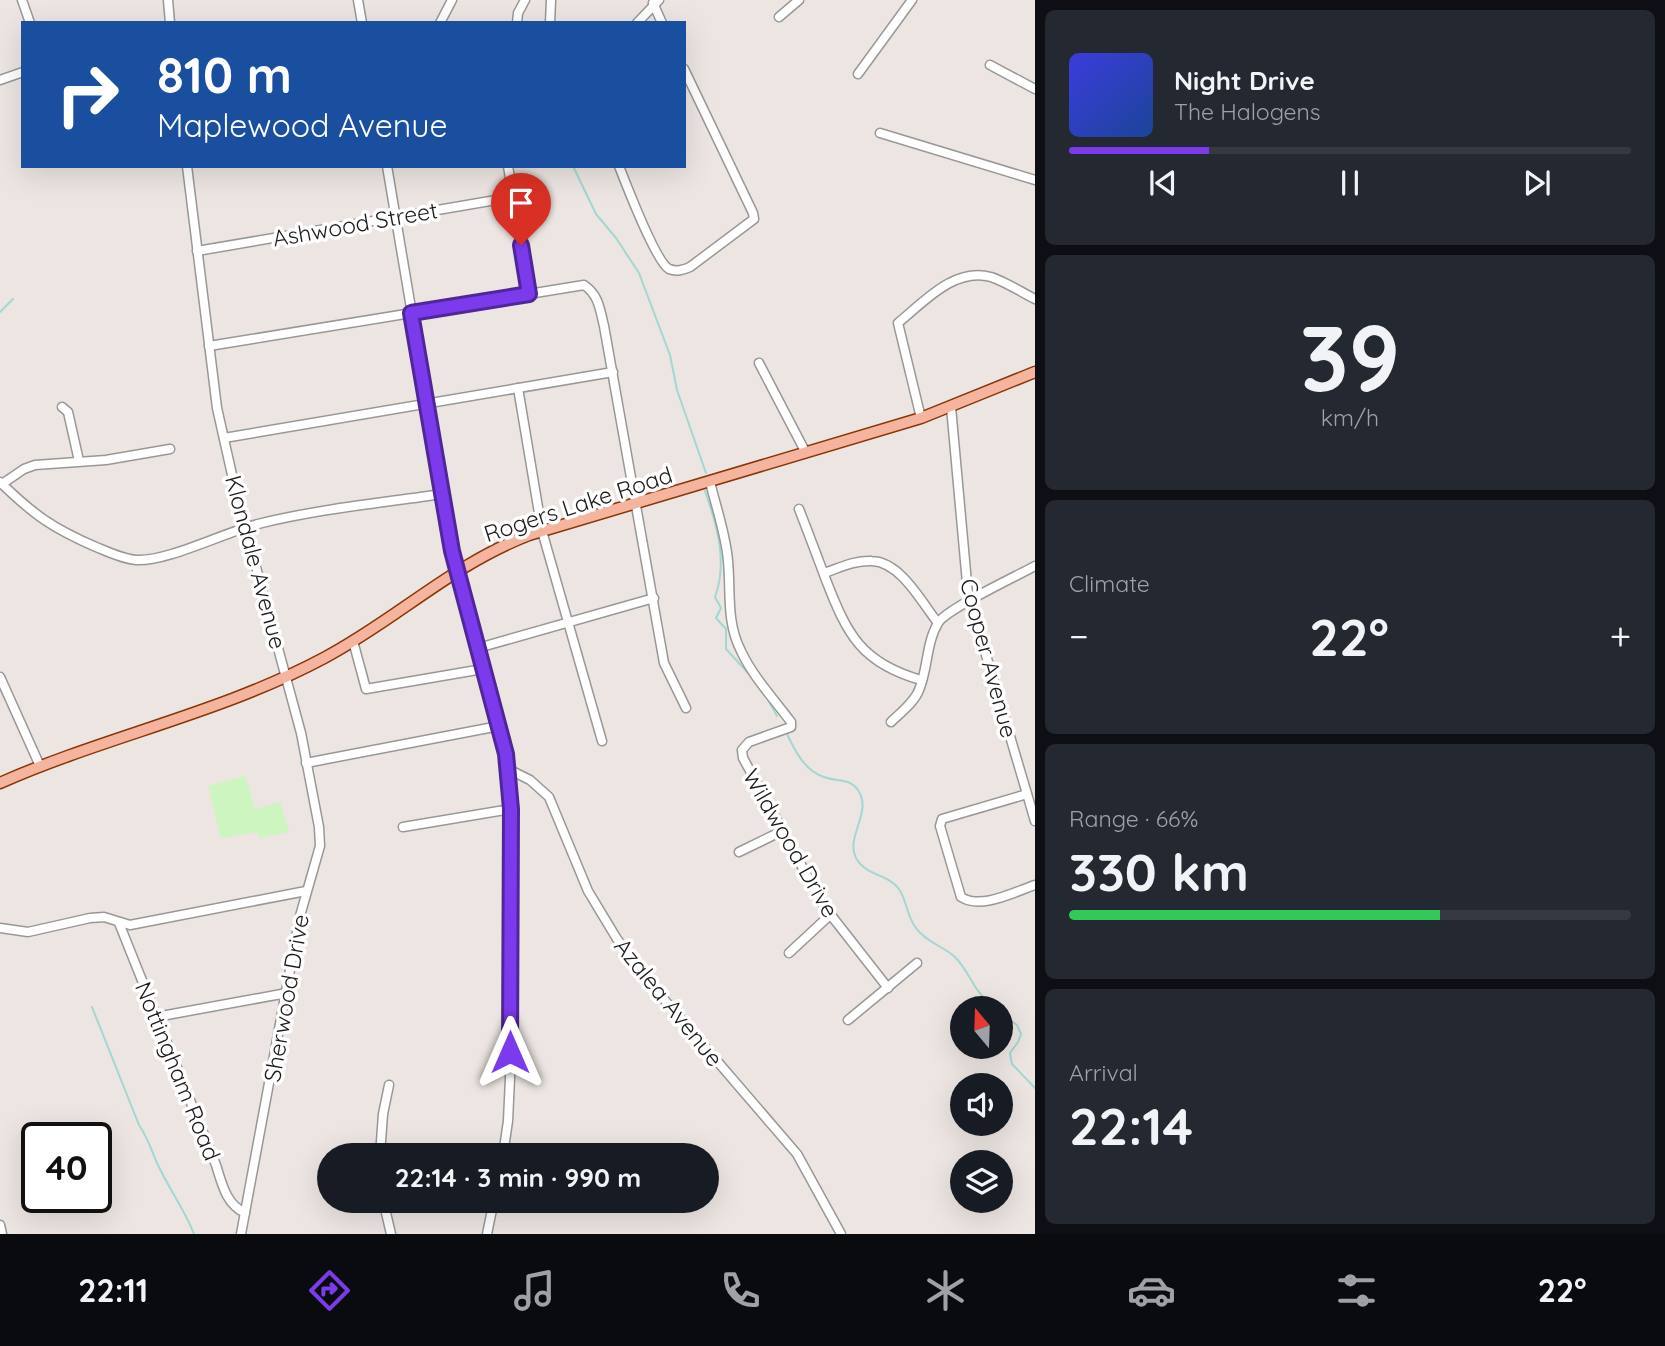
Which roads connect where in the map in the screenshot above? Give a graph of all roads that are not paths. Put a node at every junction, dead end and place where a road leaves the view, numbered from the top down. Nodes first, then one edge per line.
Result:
1 (22, 0) edge
2 (168, 0) edge
3 (358, 0) edge
4 (452, 0) edge
5 (526, 0) edge
6 (551, 0) edge
7 (799, 0) edge
8 (912, 0) edge
9 (655, 2) edge
10 (779, 17) dead end
11 (29, 21) edge
12 (170, 21) edge
13 (362, 21) edge
14 (441, 21) edge
15 (518, 21) edge
16 (550, 21) edge
17 (639, 21) edge
18 (661, 21) edge
19 (990, 65) dead end
20 (21, 73) edge
21 (686, 73) edge
22 (859, 74) dead end
23 (0, 80) edge
24 (1035, 89) edge
25 (880, 134) dead end
26 (187, 168) edge
27 (387, 168) edge
28 (508, 168) edge
29 (620, 168) edge
30 (1035, 180) edge
31 (514, 197) junction
32 (395, 217) junction
33 (197, 251) junction
34 (529, 294) junction
35 (1035, 299) edge
36 (411, 313) junction
37 (209, 346) junction
38 (759, 363) dead end
39 (613, 372) junction
40 (1035, 372) edge
41 (518, 388) junction
42 (426, 404) junction
43 (62, 407) dead end
44 (951, 407) junction
45 (921, 418) junction
46 (224, 438) junction
47 (170, 449) dead end
48 (806, 453) junction
49 (79, 461) junction
50 (709, 482) junction
51 (1, 483) edge
52 (442, 494) junction
53 (637, 503) junction
54 (799, 509) dead end
55 (245, 527) junction
56 (542, 531) junction
57 (1035, 566) edge
58 (457, 570) junction
59 (824, 573) junction
60 (654, 598) junction
61 (970, 600) junction
62 (568, 622) junction
63 (938, 623) junction
64 (353, 641) junction
65 (478, 648) junction
66 (483, 669) junction
67 (0, 677) edge
68 (285, 677) junction
69 (921, 680) junction
70 (686, 708) dead end
71 (891, 722) dead end
72 (499, 726) junction
73 (602, 741) dead end
74 (306, 763) junction
75 (40, 766) junction
76 (509, 769) junction
77 (0, 783) edge
78 (1027, 794) junction
79 (511, 809) junction
80 (1035, 821) edge
81 (403, 827) dead end
82 (782, 831) junction
83 (739, 852) dead end
84 (1035, 885) edge
85 (306, 891) junction
86 (830, 915) junction
87 (119, 923) junction
88 (0, 928) edge
89 (789, 953) dead end
90 (917, 963) dead end
91 (888, 988) junction
92 (286, 993) junction
93 (156, 1017) junction
94 (848, 1020) dead end
95 (389, 1085) dead end
96 (381, 1143) edge
97 (505, 1143) edge
98 (246, 1213) junction
99 (386, 1213) edge
100 (492, 1213) edge
101 (0, 1226) edge
102 (2, 1234) edge
103 (241, 1234) edge
104 (391, 1234) edge
105 (487, 1234) edge
106 (841, 1234) edge

1 - 11 street
2 - 12 street
3 - 13 street
4 - 14 street
5 - 15 street
6 - 16 street
7 - 10 street
8 - 22 street
9 - 17 street
9 - 18 street
19 - 24 street
20 - 23 street
21 - 29 street
25 - 30 street
26 - 33 street, Klondale Avenue
27 - 32 street
28 - 31 street
31 - 32 street, Ashwood Street
31 - 34 street
32 - 33 street, Ashwood Street
32 - 36 street
33 - 37 street, Klondale Avenue
34 - 36 street
34 - 39 street
35 - 45 street
36 - 37 street
36 - 42 street
37 - 46 street, Klondale Avenue
38 - 48 street
39 - 41 street
39 - 53 street
40 - 44 main road, Rogers Lake Road
41 - 42 street
41 - 56 street
42 - 46 street
42 - 52 street
43 - 49 street
44 - 45 main road, Rogers Lake Road
44 - 61 street, Cooper Avenue
45 - 48 main road, Rogers Lake Road
46 - 55 street, Klondale Avenue
47 - 49 street
48 - 50 main road, Rogers Lake Road
49 - 51 street
50 - 53 main road, Rogers Lake Road
50 - 82 street, Wildwood Drive
51 - 55 street
52 - 55 street
52 - 58 street
53 - 56 main road, Rogers Lake Road
53 - 60 street
54 - 59 street
55 - 68 street, Klondale Avenue
56 - 58 main road, Rogers Lake Road
56 - 62 street
57 - 61 street
58 - 64 main road, Rogers Lake Road
58 - 65 street
59 - 63 street
59 - 69 street
60 - 62 street
60 - 70 street
61 - 63 street
61 - 78 street, Cooper Avenue
62 - 65 street
62 - 73 street
63 - 69 street
64 - 66 street
64 - 68 main road, Rogers Lake Road
65 - 66 street
66 - 72 street
67 - 75 street
68 - 74 street, Klondale Avenue
68 - 75 main road, Rogers Lake Road
69 - 71 street
72 - 74 street
72 - 76 street
74 - 85 street, Sherwood Drive
75 - 77 main road, Rogers Lake Road
76 - 79 street
76 - 106 street, Azalea Avenue
78 - 80 street, Cooper Avenue
78 - 84 street
79 - 81 street
79 - 97 street
82 - 83 street
82 - 86 street, Wildwood Drive
85 - 87 street
85 - 92 street, Sherwood Drive
86 - 89 street
86 - 91 street, Wildwood Drive
87 - 88 street
87 - 93 street, Nottingham Road
90 - 91 street
91 - 94 street
92 - 93 street
92 - 98 street, Sherwood Drive
93 - 98 street, Nottingham Road
95 - 96 street
98 - 103 street, Sherwood Drive
99 - 104 street
100 - 105 street
101 - 102 street

